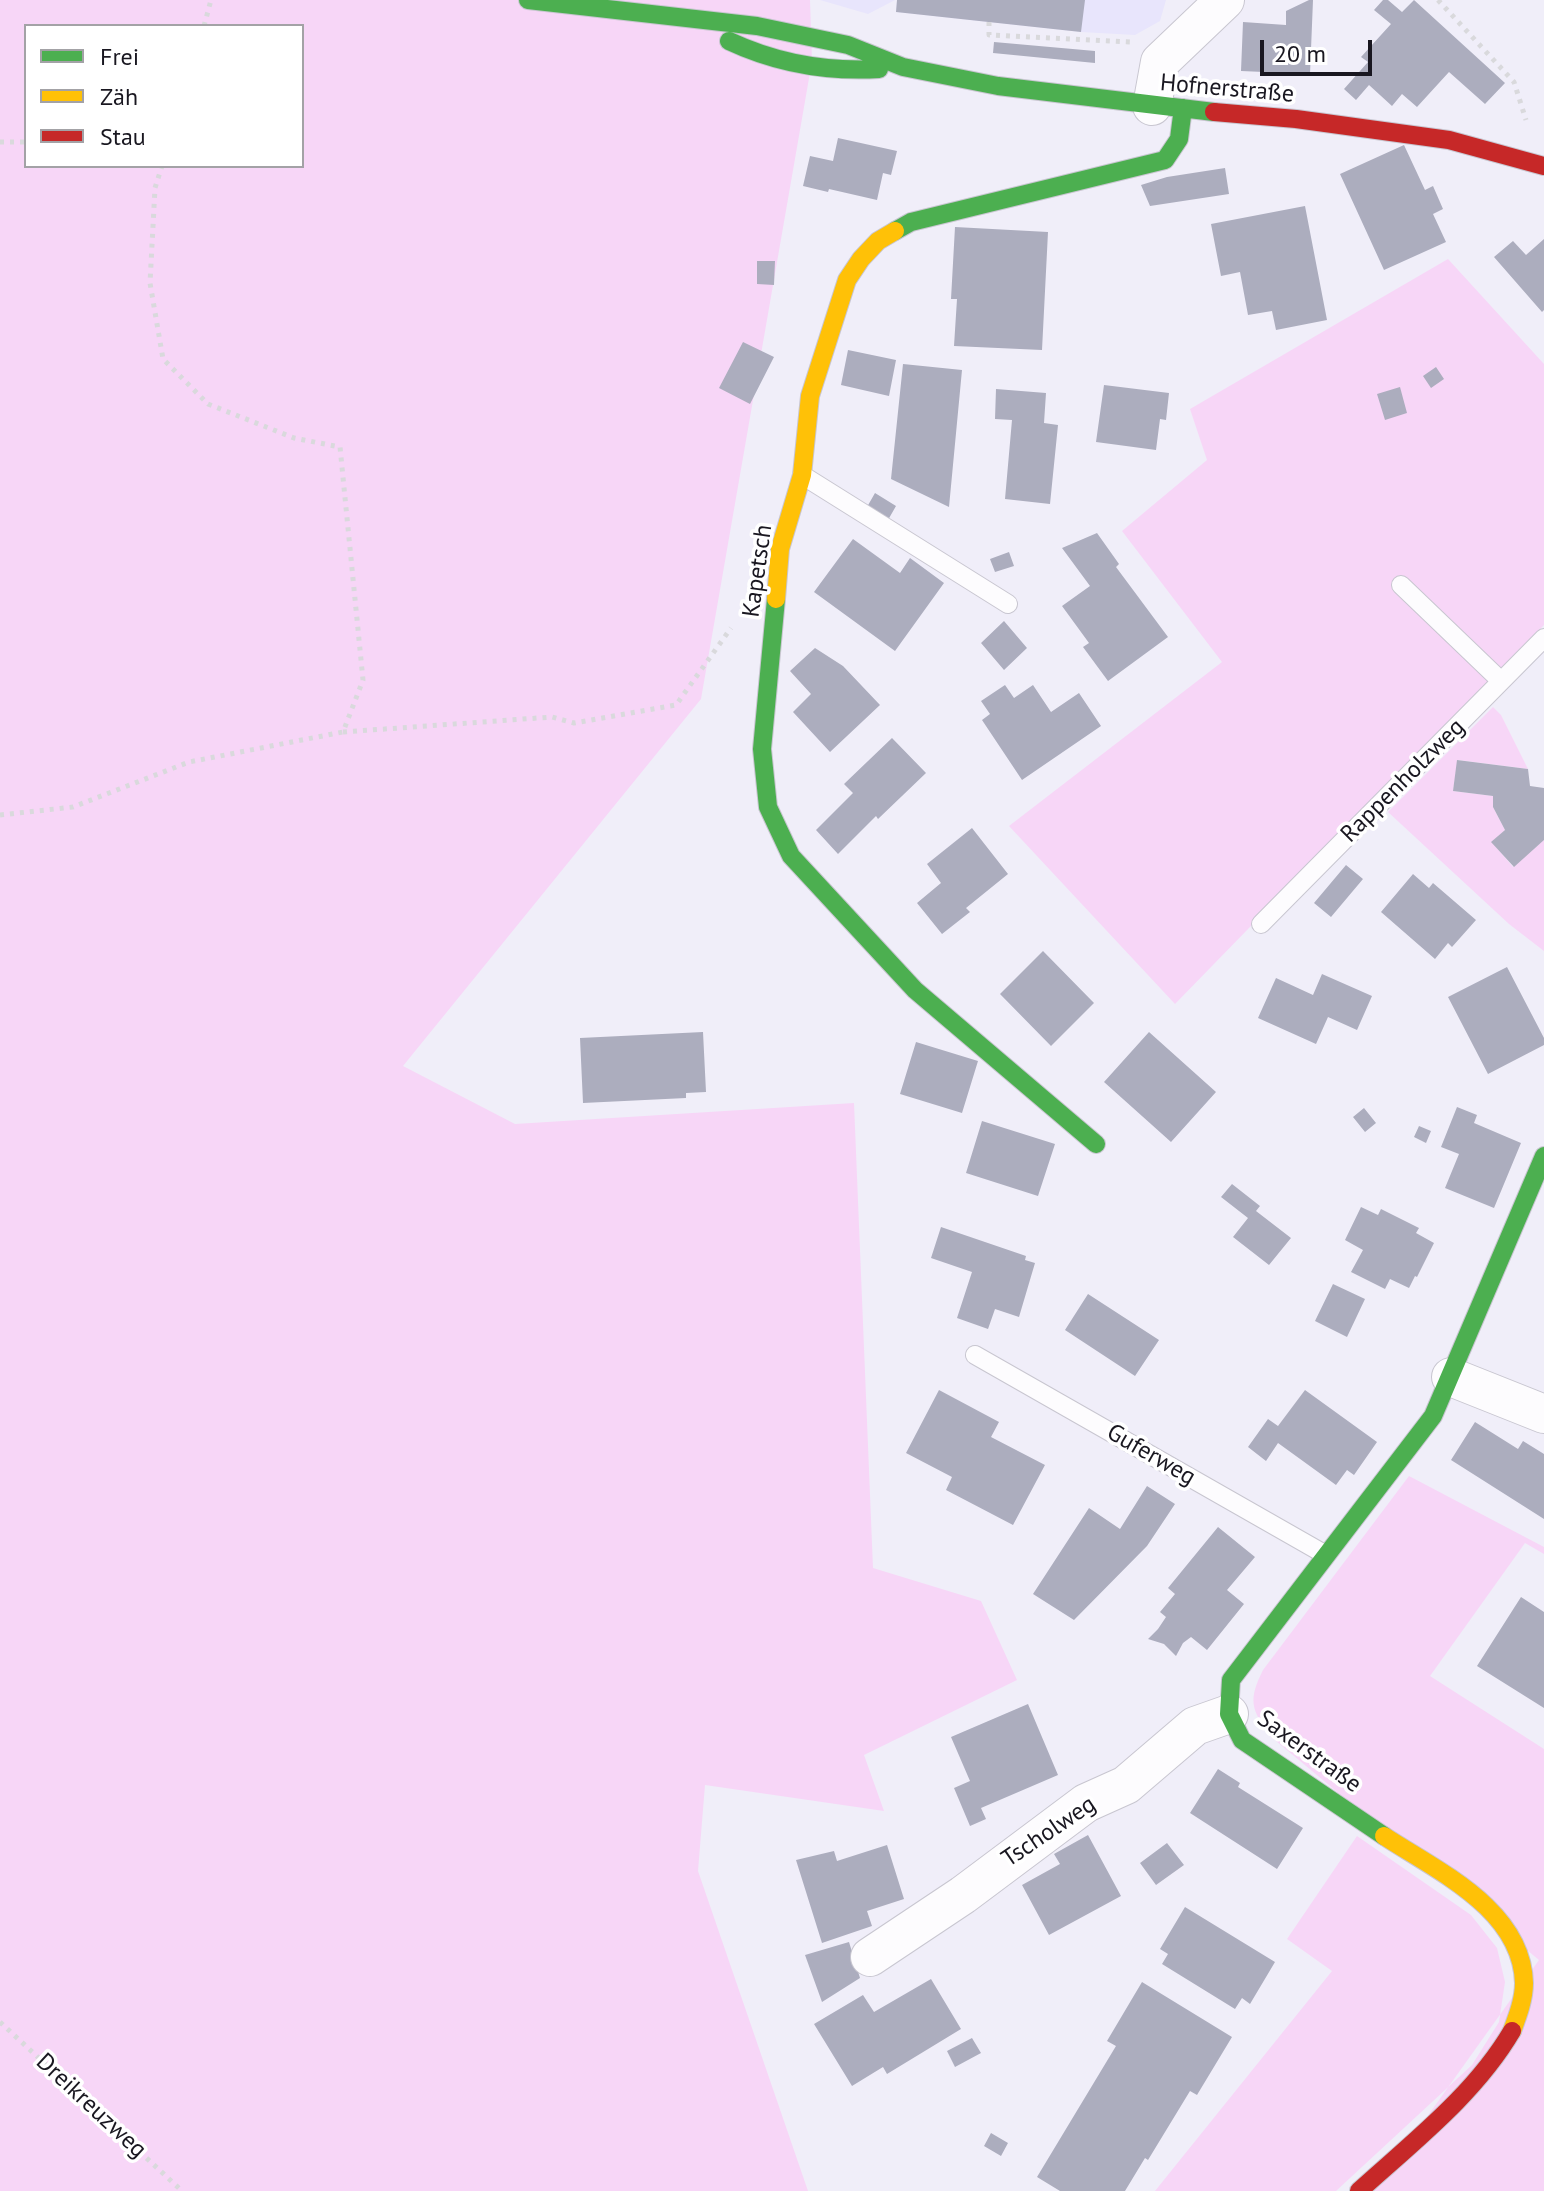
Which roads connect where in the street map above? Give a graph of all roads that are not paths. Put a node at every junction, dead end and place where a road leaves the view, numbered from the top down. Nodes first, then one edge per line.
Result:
1 (528, 0) edge
2 (1225, 0) edge
3 (687, 20) junction
4 (903, 67) junction
5 (1167, 107) junction
6 (1542, 164) edge
7 (802, 475) junction
8 (1401, 585) dead end
9 (1008, 604) dead end
10 (1544, 638) edge
11 (1501, 681) junction
12 (1261, 924) dead end
13 (1096, 1144) dead end
14 (1544, 1156) edge
15 (975, 1355) dead end
16 (1451, 1377) junction
17 (1544, 1414) edge
18 (1326, 1555) junction
19 (1229, 1714) junction
20 (870, 1957) dead end
21 (1359, 2191) edge

1 - 3 street, Hofnerstraße
2 - 5 street
3 - 4 street, Hofnerstraße
3 - 4 street, Hofnerstraße
4 - 5 street, Hofnerstraße
5 - 6 street, Hofnerstraße
5 - 7 street, Kapetsch
7 - 9 lane
7 - 13 street, Kapetsch
8 - 11 lane
10 - 11 lane, Rappenholzweg
11 - 12 lane, Rappenholzweg
14 - 16 street, Saxerstraße
15 - 18 lane, Guferweg
16 - 17 street
16 - 18 street, Saxerstraße
18 - 19 street, Saxerstraße
19 - 20 street, Tscholweg
19 - 21 street, Saxerstraße

